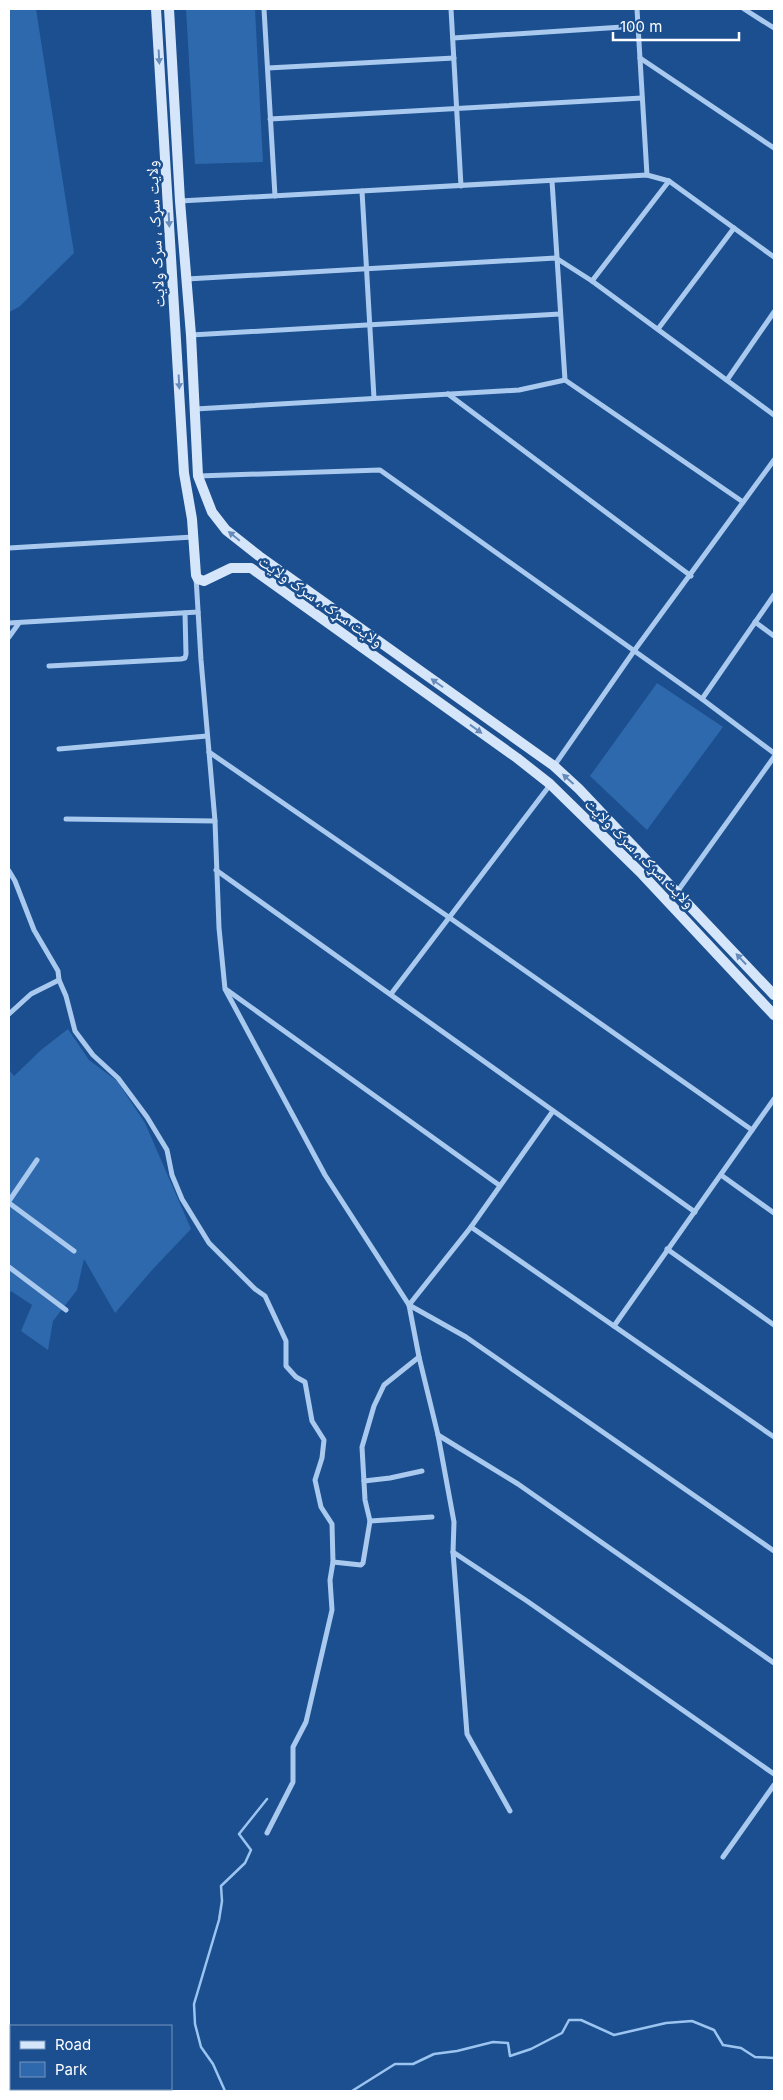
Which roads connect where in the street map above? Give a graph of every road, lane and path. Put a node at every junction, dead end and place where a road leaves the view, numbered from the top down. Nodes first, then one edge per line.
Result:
1 (156, 9) edge
2 (169, 9) edge
3 (264, 9) edge
4 (451, 9) edge
5 (637, 9) edge
6 (744, 9) edge
7 (638, 26) junction
8 (774, 28) edge
9 (453, 38) junction
10 (454, 58) junction
11 (640, 58) junction
12 (268, 68) junction
13 (642, 98) junction
14 (457, 109) junction
15 (270, 119) junction
16 (774, 148) edge
17 (646, 175) junction
18 (552, 180) junction
19 (669, 181) junction
20 (461, 186) junction
21 (362, 191) junction
22 (275, 196) junction
23 (180, 202) junction
24 (734, 228) junction
25 (774, 257) edge
26 (556, 258) junction
27 (366, 269) junction
28 (188, 279) junction
29 (592, 280) junction
30 (774, 312) edge
31 (560, 314) junction
32 (370, 325) junction
33 (658, 329) junction
34 (191, 335) junction
35 (565, 380) junction
36 (727, 380) junction
37 (448, 394) junction
38 (374, 398) junction
39 (194, 409) junction
40 (774, 415) edge
41 (774, 460) edge
42 (198, 476) junction
43 (743, 502) junction
44 (193, 537) junction
45 (9, 548) edge
46 (259, 556) junction
47 (251, 568) junction
48 (196, 575) junction
49 (691, 576) junction
50 (774, 596) edge
51 (198, 612) junction
52 (185, 613) junction
53 (754, 622) junction
54 (9, 623) edge
55 (19, 623) junction
56 (774, 636) edge
57 (9, 637) edge
58 (634, 651) junction
59 (49, 666) dead end
60 (702, 699) junction
61 (207, 736) junction
62 (59, 749) dead end
63 (208, 752) junction
64 (774, 753) edge
65 (774, 757) edge
66 (554, 766) junction
67 (550, 784) junction
68 (66, 819) dead end
69 (215, 821) junction
70 (216, 870) junction
71 (9, 871) edge
72 (677, 892) junction
73 (450, 918) junction
74 (59, 980) junction
75 (225, 989) junction
76 (391, 994) junction
77 (774, 995) edge
78 (9, 1014) edge
79 (774, 1015) edge
80 (774, 1099) edge
81 (553, 1111) junction
82 (752, 1130) junction
83 (37, 1160) dead end
84 (721, 1175) junction
85 (500, 1185) junction
86 (9, 1202) edge
87 (695, 1212) junction
88 (774, 1213) edge
89 (471, 1227) junction
90 (667, 1249) junction
91 (74, 1252) dead end
92 (9, 1267) edge
93 (409, 1305) junction
94 (66, 1310) dead end
95 (774, 1325) edge
96 (614, 1326) junction
97 (419, 1358) junction
98 (438, 1435) junction
99 (774, 1437) edge
100 (422, 1471) dead end
101 (364, 1481) junction
102 (432, 1517) dead end
103 (370, 1521) junction
104 (453, 1552) junction
105 (774, 1552) edge
106 (333, 1562) junction
107 (774, 1663) edge
108 (774, 1774) edge
109 (774, 1785) edge
110 (510, 1811) dead end
111 (266, 1833) dead end
112 (723, 1857) dead end

1 -> 44 main road, ولایت سړک ، سرک ولایت
2 - 23 main road, ولایت سړک ، سرک ولایت
3 - 12 street
4 - 9 street
5 - 7 street
6 - 8 street
7 - 9 street
7 - 11 street
9 - 10 street
10 - 12 street
10 - 14 street
11 - 13 street
11 - 16 street
12 - 15 street
13 - 14 street
13 - 17 street
14 - 15 street
14 - 20 street
15 - 22 street
17 - 18 street
17 - 19 street
18 - 20 street
18 - 26 street
19 - 24 street
19 - 29 street
20 - 21 street
21 - 22 street
21 - 27 street
22 - 23 street
23 - 28 main road, ولایت سړک ، سرک ولایت
24 - 25 street
24 - 33 street
26 - 27 street
26 - 29 street
26 - 31 street
27 - 28 street
27 - 32 street
28 - 34 main road, ولایت سړک ، سرک ولایت
29 - 33 street
30 - 36 street
31 - 32 street
31 - 35 street
32 - 34 street
32 - 38 street
33 - 36 street
34 - 39 main road, ولایت سړک ، سرک ولایت
35 - 37 street
35 - 43 street
36 - 40 street
37 - 38 street
37 - 49 street
38 - 39 street
39 - 42 main road, ولایت سړک ، سرک ولایت
41 - 43 street
46 -> 42 main road, ولایت سړک ، سرک ولایت
42 - 58 street
43 - 49 street
44 - 45 street
44 - 48 main road, ولایت سړک ، سرک ولایت
46 - 47 main road
66 -> 46 main road, ولایت سړک ، سرک ولایت
47 - 48 main road, ولایت سړک ، سرک ولایت
47 -> 67 main road, ولایت سړک ، سرک ولایت
48 - 51 street
49 - 58 street
50 - 53 street
51 - 52 street
51 - 61 street
52 - 55 street
52 - 59 street
53 - 56 street
53 - 60 street
54 - 55 street
55 - 57 street
58 - 60 street
58 - 66 street
60 - 64 street
61 - 62 street
61 - 63 street
63 - 69 street
63 - 73 street
65 - 72 street
72 -> 66 main road, ولایت سړک ، سرک ولایت
67 - 73 street
67 - 79 main road, ولایت سړک ، سرک ولایت
68 - 69 street
69 - 70 street
70 - 75 street
70 - 76 street
71 - 74 street
77 -> 72 main road, ولایت سړک ، سرک ولایت
73 - 76 street
73 - 82 street
74 - 78 street
74 - 106 street
75 - 85 street
75 - 93 street
76 - 81 street
80 - 82 street
81 - 85 street
81 - 87 street
82 - 84 street
83 - 86 street
84 - 87 street
84 - 88 street
85 - 89 street
86 - 91 street
87 - 90 street
89 - 93 street
89 - 96 street
90 - 95 street
90 - 96 street
92 - 94 street
93 - 97 street
93 - 105 street
96 - 99 street
97 - 98 street
97 - 101 street
98 - 104 street
98 - 107 street
100 - 101 street
101 - 103 street
102 - 103 street
103 - 106 street
104 - 108 street
104 - 110 street
106 - 111 street
109 - 112 street

